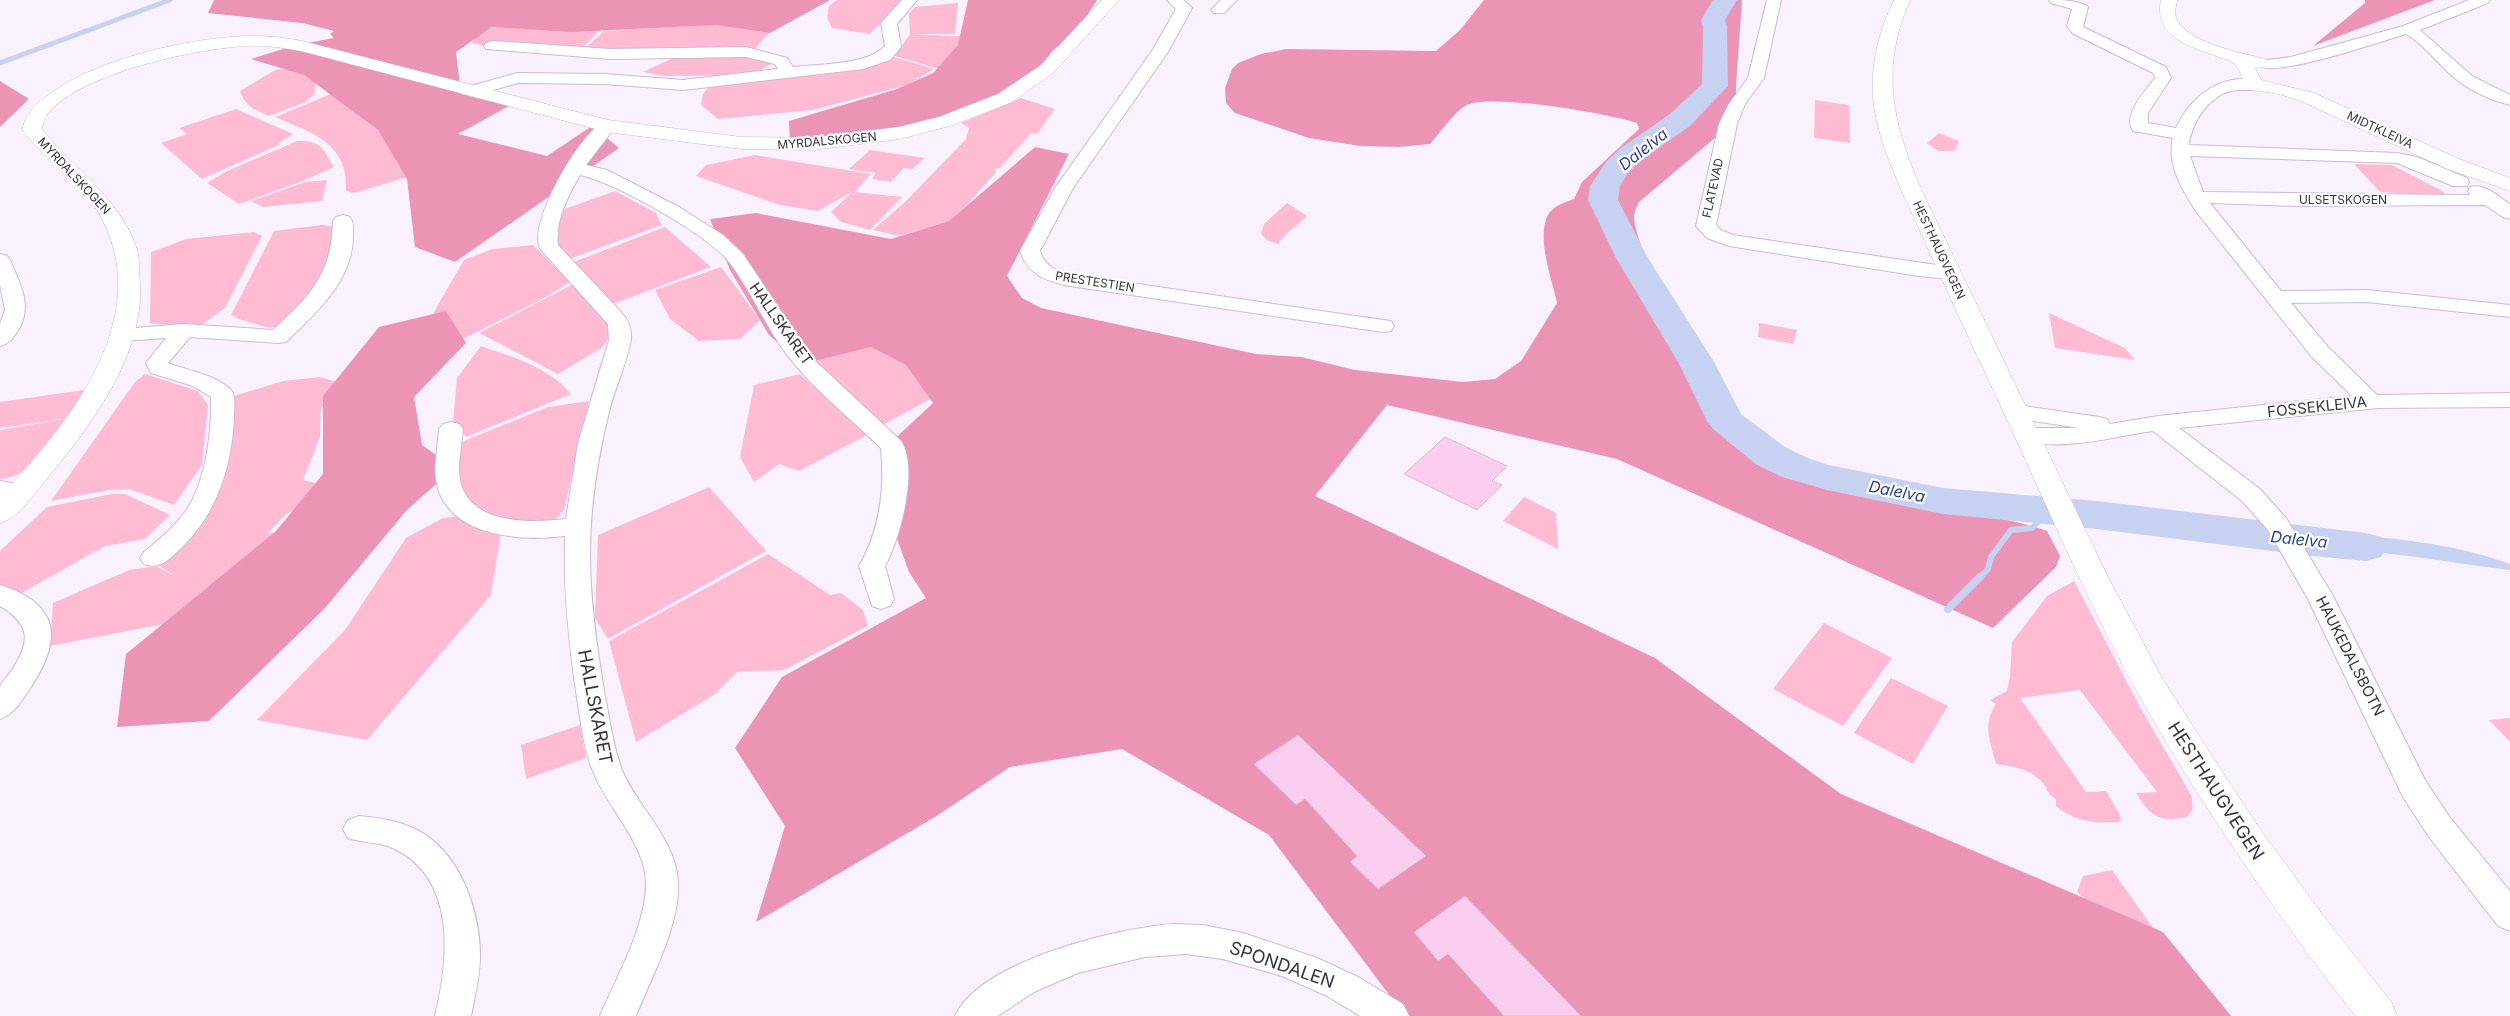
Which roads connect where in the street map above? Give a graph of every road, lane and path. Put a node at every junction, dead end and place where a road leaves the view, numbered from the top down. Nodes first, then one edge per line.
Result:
1 (910, 0) edge
2 (1111, 0) edge
3 (1174, 0) edge
4 (1774, 0) edge
5 (1902, 0) edge
6 (2056, 0) edge
7 (2169, 0) edge
8 (2483, 0) edge
9 (2408, 29) junction
10 (492, 46) dead end
11 (2241, 61) junction
12 (2265, 64) junction
13 (788, 72) junction
14 (2254, 85) junction
15 (2276, 87) junction
16 (473, 92) junction
17 (2510, 100) edge
18 (607, 126) junction
19 (2181, 142) junction
20 (576, 169) junction
21 (2483, 175) junction
22 (2460, 182) junction
23 (2510, 185) edge
24 (2196, 197) junction
25 (2490, 199) junction
26 (2510, 213) edge
27 (343, 222) dead end
28 (0, 260) edge
29 (1950, 273) junction
30 (2277, 297) junction
31 (2510, 311) edge
32 (1383, 326) dead end
33 (184, 330) junction
34 (123, 335) junction
35 (0, 340) edge
36 (2510, 400) edge
37 (2371, 402) junction
38 (2016, 412) junction
39 (2158, 423) junction
40 (2124, 427) junction
41 (451, 428) dead end
42 (2027, 435) junction
43 (11, 490) edge
44 (0, 514) edge
45 (578, 526) junction
46 (153, 558) dead end
47 (0, 595) edge
48 (881, 599) dead end
49 (0, 708) edge
50 (359, 829) dead end
51 (2510, 916) edge
52 (453, 1016) edge
53 (618, 1016) edge
54 (973, 1016) edge
55 (1391, 1016) edge
56 (2378, 1016) edge

1 - 13 street
2 - 18 main road, MYRDALSKOGEN
3 - 32 street, PRESTESTIEN
4 - 29 street, FLATEVAD
5 - 29 main road, HESTHAUGVEGEN
6 - 19 street
7 - 11 main road
8 - 9 street
9 - 12 street
9 - 17 street
10 - 13 street
11 - 12 main road
11 - 14 main road
12 - 15 main road
13 - 16 street
14 - 15 main road, MIDTKLEIVA
14 - 19 street
15 - 21 main road, MIDTKLEIVA
16 - 18 main road, MYRDALSKOGEN
16 - 34 main road, MYRDALSKOGEN
18 - 20 street, HALLSKARET
19 - 22 street
19 - 24 street
20 - 45 street, HALLSKARET
20 - 48 street, HALLSKARET
21 - 22 street
21 - 23 main road, MIDTKLEIVA
22 - 25 street
24 - 25 street, ULSETSKOGEN
24 - 30 street
25 - 26 street
27 - 33 street
28 - 35 street
29 - 38 main road, HESTHAUGVEGEN
30 - 31 street
30 - 37 street
33 - 34 street
33 - 46 street
34 - 43 main road, MYRDALSKOGEN
36 - 37 street, FOSSEKLEIVA
37 - 39 street, FOSSEKLEIVA
38 - 40 street, FOSSEKLEIVA
38 - 42 main road, HESTHAUGVEGEN
39 - 40 street, FOSSEKLEIVA
39 - 51 street, HAUKEDALSBOTN
40 - 42 street, FOSSEKLEIVA
41 - 45 street
42 - 56 main road, HESTHAUGVEGEN
43 - 44 main road, MYRDALSKOGEN
45 - 53 street, HALLSKARET
47 - 49 street
50 - 52 street
54 - 55 street, SPONDALEN

